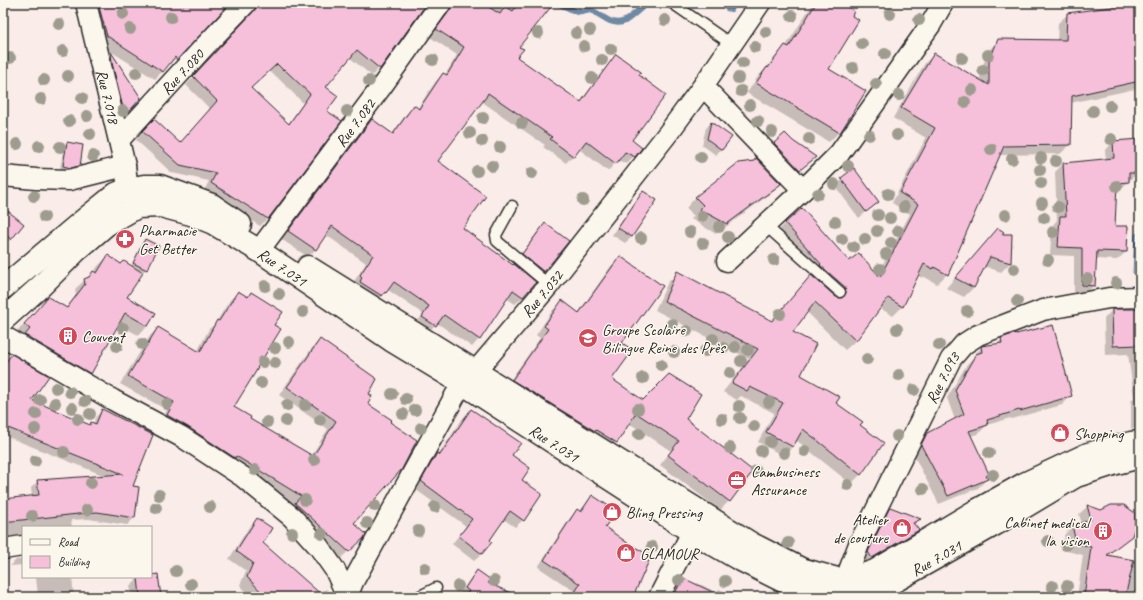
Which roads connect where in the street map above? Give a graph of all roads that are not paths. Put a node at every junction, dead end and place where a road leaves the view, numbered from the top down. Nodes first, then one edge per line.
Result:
1 (86, 3) edge
2 (246, 3) edge
3 (442, 3) edge
4 (672, 3) edge
5 (760, 3) edge
6 (943, 3) edge
7 (731, 44) junction
8 (703, 86) junction
9 (119, 140) junction
10 (126, 166) junction
11 (3, 176) edge
12 (128, 189) junction
13 (802, 190) junction
14 (512, 206) dead end
15 (764, 225) junction
16 (266, 241) junction
17 (727, 261) dead end
18 (549, 285) junction
19 (3, 288) edge
20 (840, 292) dead end
21 (1140, 296) edge
22 (3, 320) edge
23 (3, 336) edge
24 (469, 377) junction
25 (1140, 442) edge
26 (1140, 457) edge
27 (692, 532) junction
28 (22, 546) edge
29 (3, 549) edge
30 (436, 588) dead end
31 (843, 592) edge
32 (348, 597) edge
33 (418, 597) edge
34 (659, 597) edge

1 - 9 street, Rue 7.018
2 - 9 street, Rue 7.080
3 - 16 street, Rue 7.082
4 - 7 lane
5 - 7 street, Rue 7.032
6 - 13 street
7 - 8 street, Rue 7.032
8 - 13 street
8 - 18 street, Rue 7.032
9 - 10 street, Rue 7.018
10 - 11 street
10 - 12 street, Rue 7.018
12 - 16 main road, Rue 7.031
12 - 19 main road, Rue 7.031
13 - 15 street
14 - 18 lane
15 - 17 street
15 - 20 lane
16 - 24 main road, Rue 7.031
18 - 24 street, Rue 7.032
21 - 31 street, Rue 7.093
22 - 24 main road, Rue 7.031
23 - 32 street
24 - 27 main road, Rue 7.031
24 - 31 main road, Rue 7.031
24 - 32 street, Rue 7.032
25 - 31 main road, Rue 7.031
26 - 31 main road, Rue 7.031
27 - 31 main road, Rue 7.031
27 - 34 street
28 - 29 street
30 - 33 lane

